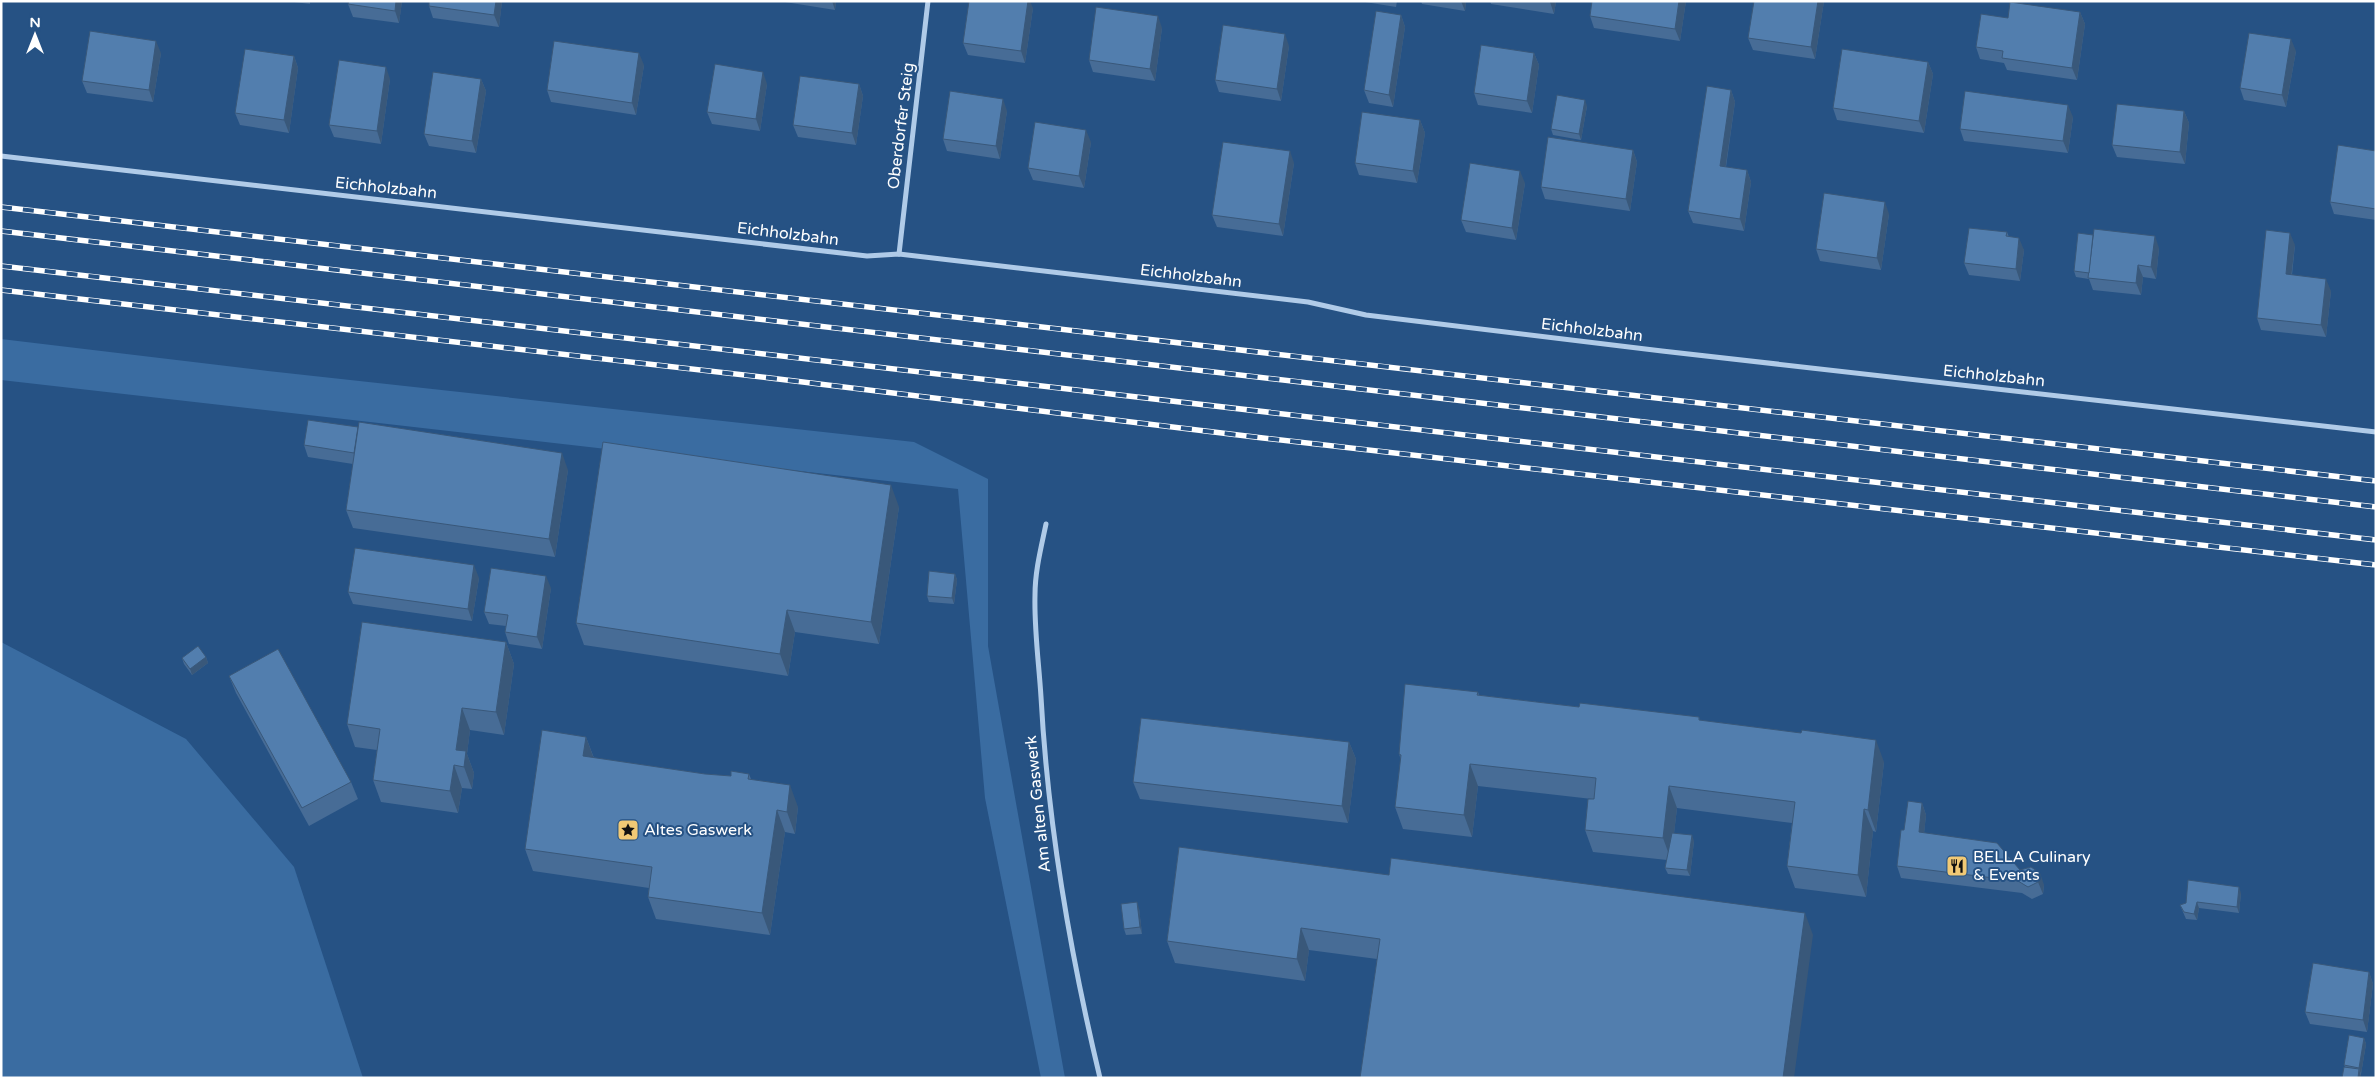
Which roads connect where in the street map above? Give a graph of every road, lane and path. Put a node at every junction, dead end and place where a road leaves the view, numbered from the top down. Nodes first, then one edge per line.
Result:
1 (928, 1) edge
2 (1, 156) edge
3 (899, 254) junction
4 (2376, 432) edge
5 (1046, 524) dead end
6 (1100, 1078) edge

1 - 3 street, Oberdorfer Steig
2 - 3 street, Eichholzbahn
3 - 4 street, Eichholzbahn
5 - 6 street, Am alten Gaswerk

